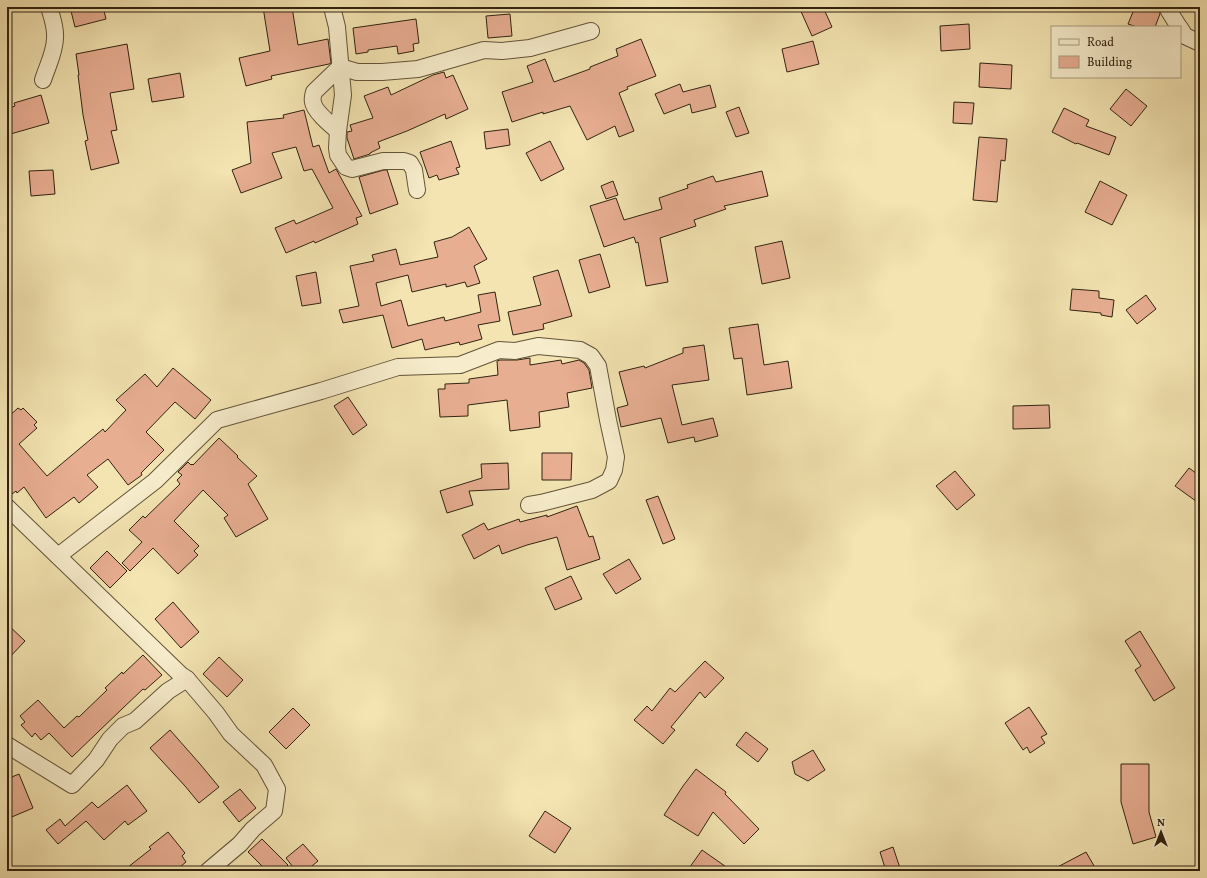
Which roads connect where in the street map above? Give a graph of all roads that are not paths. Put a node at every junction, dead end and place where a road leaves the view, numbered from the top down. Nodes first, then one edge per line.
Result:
1 (49, 7) edge
2 (332, 7) edge
3 (1168, 7) edge
4 (1179, 26) edge
5 (1181, 29) edge
6 (591, 31) dead end
7 (1200, 43) edge
8 (340, 66) junction
9 (43, 80) dead end
10 (338, 131) junction
11 (417, 190) dead end
12 (530, 505) dead end
13 (7, 507) edge
14 (58, 556) junction
15 (187, 679) junction
16 (9, 749) edge
17 (208, 871) edge

1 - 9 street
2 - 8 street
3 - 4 street
5 - 7 street
6 - 8 street
8 - 10 street
8 - 10 street
10 - 11 street
12 - 14 street
13 - 14 street
14 - 15 street
15 - 16 street
15 - 17 street

